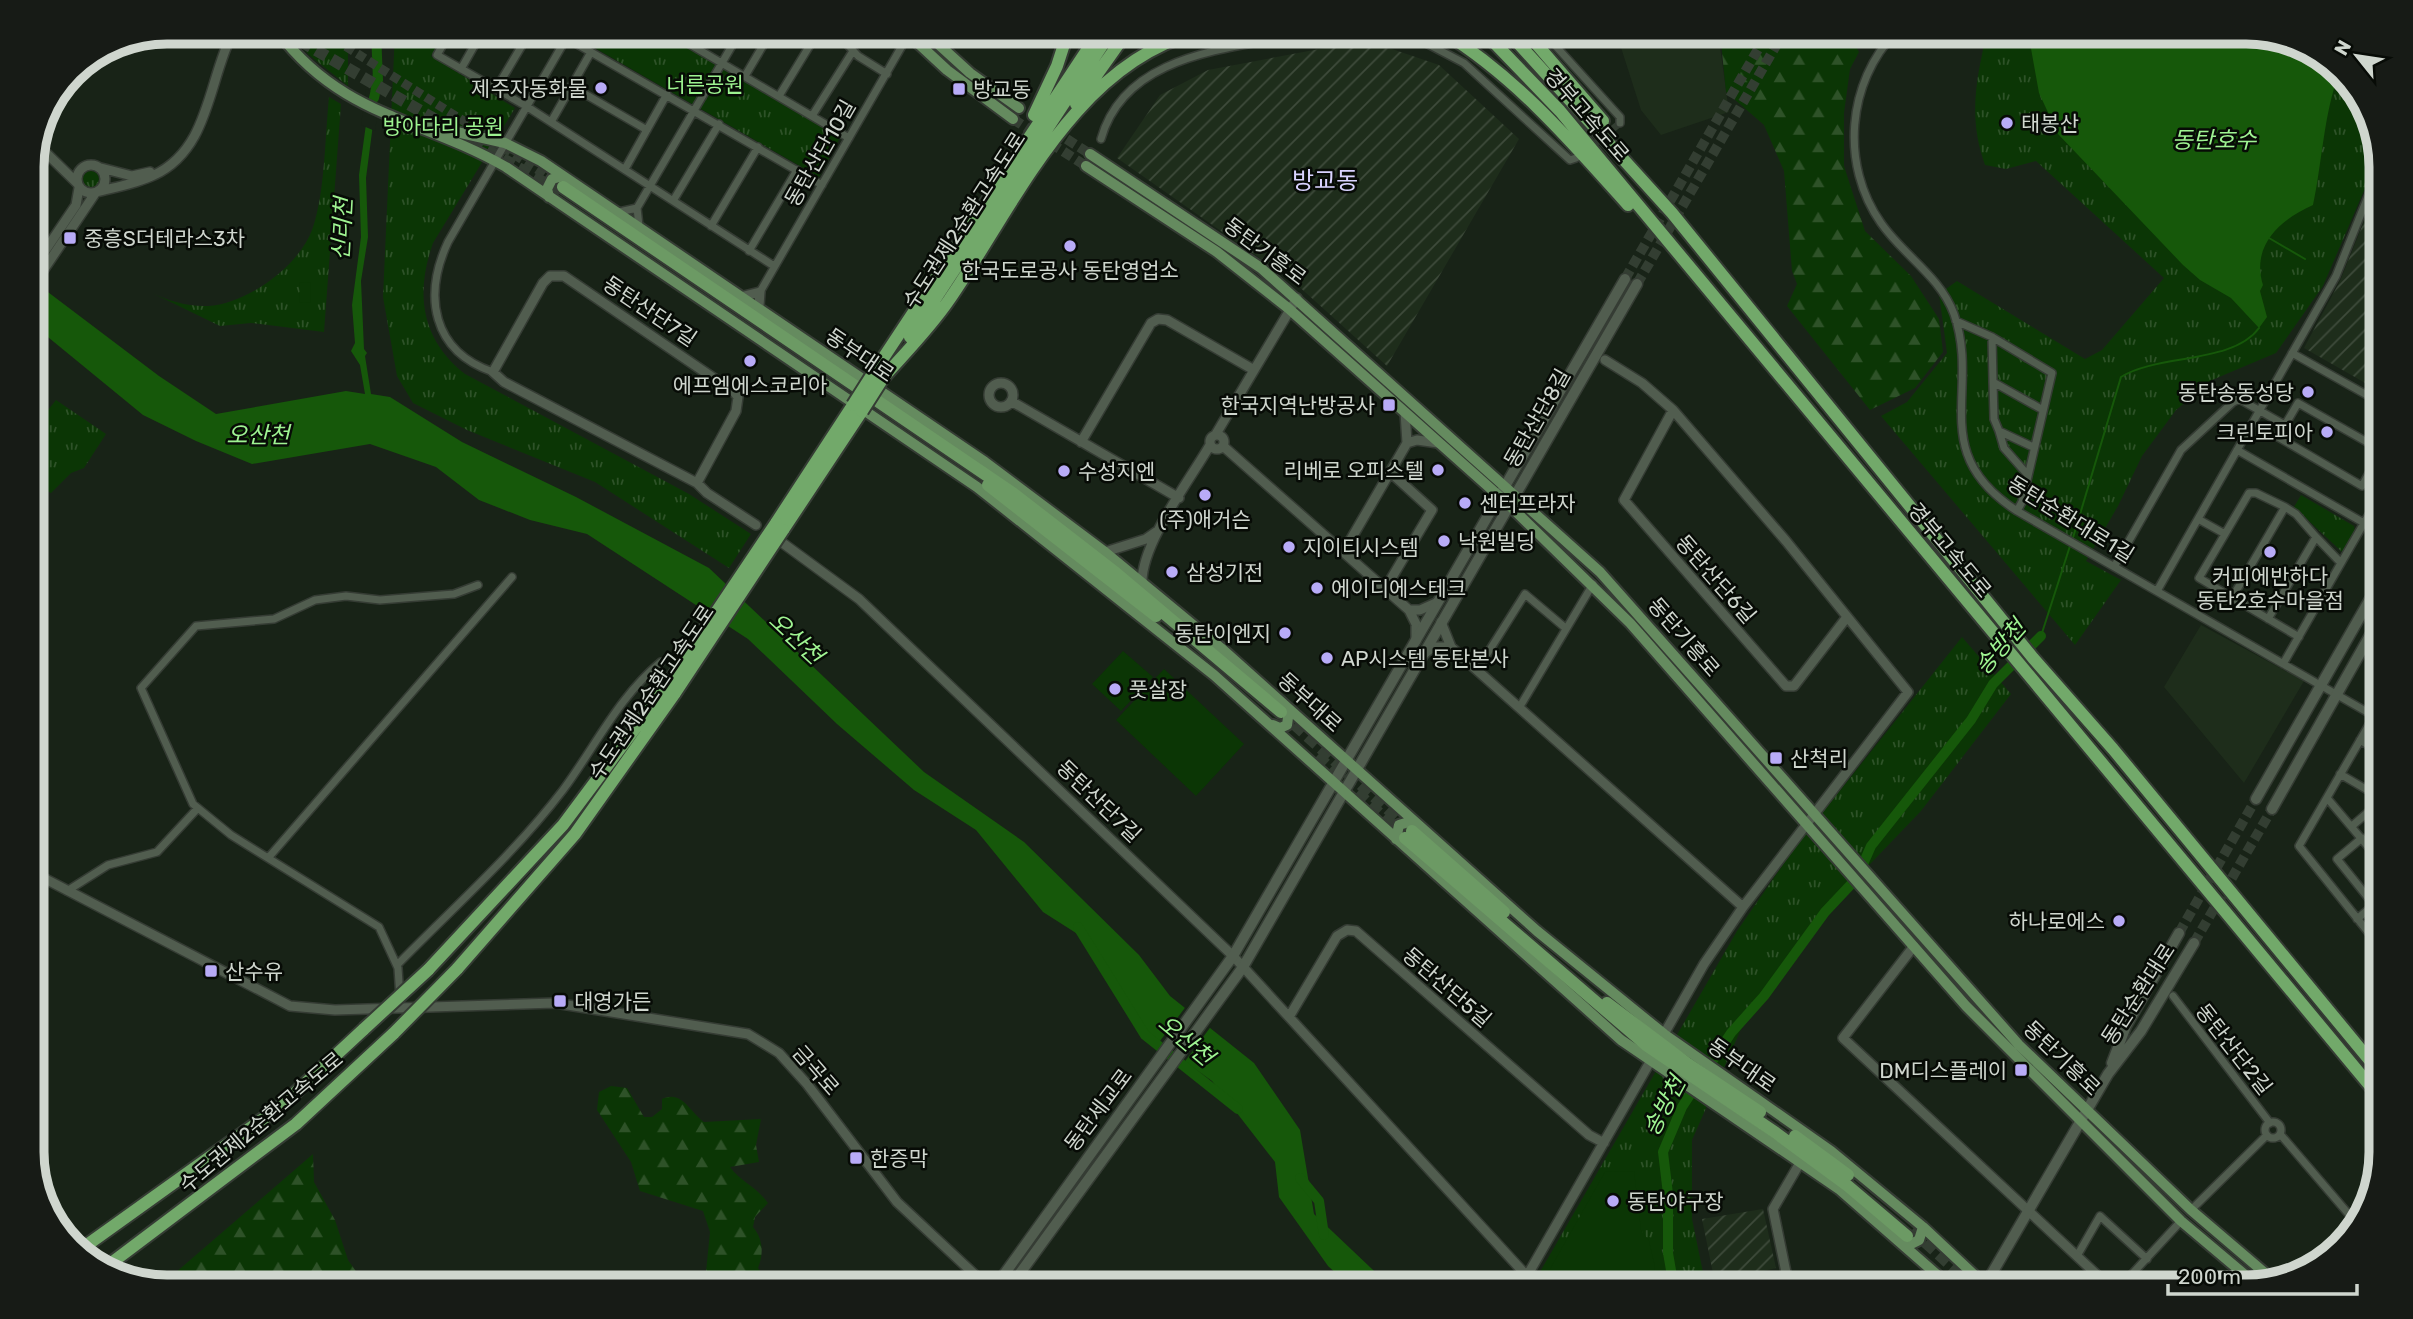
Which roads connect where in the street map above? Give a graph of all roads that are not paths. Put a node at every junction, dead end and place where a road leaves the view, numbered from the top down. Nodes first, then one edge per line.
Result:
1 (228, 44) edge
2 (288, 44) edge
3 (443, 44) edge
4 (475, 44) edge
5 (523, 44) edge
6 (563, 44) edge
7 (580, 44) edge
8 (733, 44) edge
9 (764, 44) edge
10 (811, 44) edge
11 (847, 44) edge
12 (902, 44) edge
13 (920, 44) edge
14 (938, 44) edge
15 (1064, 44) edge
16 (1090, 44) edge
17 (1103, 44) edge
18 (1118, 44) edge
19 (1160, 44) edge
20 (1244, 44) edge
21 (1428, 44) edge
22 (1462, 44) edge
23 (1472, 44) edge
24 (1496, 44) edge
25 (1519, 44) edge
26 (1536, 44) edge
27 (1554, 44) edge
28 (1886, 44) edge
29 (693, 45) edge
30 (853, 51) junction
31 (591, 52) junction
32 (722, 62) junction
33 (461, 69) junction
34 (887, 74) junction
35 (745, 76) junction
36 (1517, 85) junction
37 (571, 86) junction
38 (496, 89) junction
39 (667, 94) junction
40 (779, 96) junction
41 (526, 106) junction
42 (1019, 108) tunnel mouth
43 (695, 110) junction
44 (812, 116) junction
45 (1013, 119) tunnel mouth
46 (551, 122) junction
47 (1620, 123) dead end
48 (719, 124) junction
49 (417, 126) junction
50 (647, 130) junction
51 (849, 138) junction
52 (1101, 139) dead end
53 (1054, 140) junction
54 (505, 143) junction
55 (758, 147) junction
56 (47, 153) joint
57 (1090, 154) tunnel mouth
58 (1576, 158) dead end
59 (495, 161) junction
60 (168, 165) junction
61 (84, 166) junction
62 (1086, 166) tunnel mouth
63 (101, 169) junction
64 (625, 169) junction
65 (797, 170) junction
66 (1000, 177) junction
67 (78, 185) junction
68 (822, 185) junction
69 (563, 186) junction
70 (650, 186) junction
71 (96, 192) junction
72 (2369, 194) edge
73 (549, 197) junction
74 (673, 201) junction
75 (637, 208) junction
76 (613, 211) junction
77 (1672, 213) junction
78 (710, 226) junction
79 (640, 229) junction
80 (749, 251) junction
81 (48, 255) junction
82 (44, 259) edge
83 (44, 263) edge
84 (774, 266) junction
85 (1625, 279) tunnel mouth
86 (1637, 284) tunnel mouth
87 (760, 292) junction
88 (739, 298) junction
89 (1297, 298) junction
90 (1722, 304) junction
91 (1288, 308) junction
92 (763, 314) junction
93 (1956, 321) junction
94 (1992, 337) junction
95 (2292, 353) junction
96 (1605, 360) dead end
97 (1254, 370) junction
98 (492, 372) junction
99 (879, 375) junction
100 (1993, 382) junction
101 (2369, 396) edge
102 (1011, 401) dead end
103 (1673, 410) junction
104 (2043, 410) junction
105 (2259, 411) junction
106 (1405, 412) junction
107 (2285, 425) junction
108 (1999, 432) junction
109 (1216, 434) junction
110 (1081, 442) junction
111 (1407, 443) junction
112 (1438, 443) junction
113 (2369, 444) edge
114 (1210, 445) junction
115 (1223, 446) junction
116 (2033, 447) junction
117 (2237, 450) junction
118 (1390, 472) junction
119 (2369, 473) edge
120 (2027, 474) junction
121 (697, 483) junction
122 (997, 492) junction
123 (1014, 494) junction
124 (1507, 496) junction
125 (1179, 498) junction
126 (2285, 507) junction
127 (2017, 511) junction
128 (1056, 514) junction
129 (2369, 514) edge
130 (2198, 519) junction
131 (2364, 523) junction
132 (756, 525) dead end
133 (1163, 526) junction
134 (781, 532) junction
135 (2225, 534) junction
136 (2316, 537) junction
137 (1344, 551) junction
138 (1105, 552) junction
139 (2342, 563) junction
140 (2115, 567) junction
141 (512, 577) dead end
142 (1142, 582) junction
143 (1593, 584) junction
144 (478, 585) dead end
145 (1385, 589) junction
146 (2157, 591) junction
147 (2232, 598) junction
148 (1122, 599) junction
149 (2369, 601) edge
150 (1438, 602) junction
151 (1409, 610) junction
152 (1847, 617) junction
153 (2268, 619) junction
154 (1441, 622) junction
155 (1563, 626) dead end
156 (2299, 637) junction
157 (2369, 638) edge
158 (1416, 641) junction
159 (1451, 647) junction
160 (1420, 658) junction
161 (661, 662) dead end
162 (2028, 663) junction
163 (2283, 664) junction
164 (1477, 670) junction
165 (2321, 686) junction
166 (671, 690) junction
167 (2337, 695) junction
168 (1519, 708) junction
169 (2369, 713) edge
170 (1279, 716) junction
171 (2369, 729) edge
172 (2360, 740) junction
173 (2369, 746) edge
174 (1346, 760) junction
175 (1355, 769) junction
176 (2340, 774) junction
177 (1334, 781) junction
178 (1343, 790) junction
179 (2369, 792) edge
180 (2327, 798) junction
181 (2256, 799) tunnel mouth
182 (197, 809) junction
183 (2272, 809) tunnel mouth
184 (2369, 811) edge
185 (1813, 812) junction
186 (1806, 822) junction
187 (2352, 826) junction
188 (1406, 832) junction
189 (2361, 838) junction
190 (2369, 845) edge
191 (269, 857) junction
192 (44, 879) edge
193 (67, 891) junction
194 (2369, 899) edge
195 (1743, 907) junction
196 (2369, 909) edge
197 (2357, 919) junction
198 (2179, 933) tunnel mouth
199 (2369, 933) edge
200 (2194, 943) tunnel mouth
201 (1914, 946) junction
202 (1233, 956) junction
203 (397, 965) junction
204 (1243, 967) junction
205 (2173, 996) dead end
206 (1617, 998) junction
207 (400, 1005) junction
208 (1289, 1017) junction
209 (1627, 1019) junction
210 (1664, 1034) junction
211 (1621, 1040) junction
212 (2369, 1059) edge
213 (1650, 1062) junction
214 (1684, 1068) junction
215 (2108, 1074) junction
216 (1707, 1082) junction
217 (2369, 1085) edge
218 (2087, 1110) junction
219 (2080, 1121) junction
220 (2270, 1123) junction
221 (2280, 1134) junction
222 (2267, 1135) junction
223 (1604, 1143) junction
224 (1801, 1161) junction
225 (2191, 1210) junction
226 (2029, 1212) junction
227 (2351, 1217) edge
228 (2181, 1221) junction
229 (1912, 1235) junction
230 (86, 1245) edge
231 (2077, 1256) junction
232 (2147, 1259) junction
233 (112, 1263) edge
234 (2265, 1273) edge
235 (975, 1275) edge
236 (1004, 1275) edge
237 (1019, 1275) edge
238 (1526, 1275) edge
239 (1528, 1275) edge
240 (1787, 1275) edge
241 (1942, 1275) edge
242 (1968, 1275) edge
243 (1992, 1275) edge
244 (2097, 1275) edge
245 (2132, 1275) edge
246 (2245, 1275) edge

1 - 60 street
2 - 49 main road
3 - 33 street
4 - 33 street
5 - 38 street
6 - 41 street
7 - 31 street
8 - 32 street
9 - 35 street
10 - 40 street
11 - 30 street
12 - 34 street, 동탄산단10길
13 - 45 main road
14 - 42 main road
15 - 66 highway
16 - 66 highway, 수도권제2순환고속도로
17 - 99 highway, 수도권제2순환고속도로
18 - 53 highway
19 - 53 highway
20 - 52 street
21 - 58 street
22 - 36 highway
23 - 36 highway
24 - 90 highway, 경부고속도로
25 - 77 highway, 경부고속도로
26 - 77 highway
27 - 47 street
28 - 93 street, 동탄순환대로1길
29 - 32 street
30 - 34 street
30 - 44 street
31 - 37 street
31 - 39 street
32 - 35 street
32 - 43 street
33 - 38 street
34 - 51 street, 동탄산단10길
35 - 40 street
36 - 90 highway
37 - 46 street
37 - 50 street
38 - 41 street
39 - 43 street
39 - 50 street
40 - 44 street
41 - 46 street
41 - 54 street
43 - 48 street
43 - 70 street
44 - 51 street
46 - 64 street
48 - 55 street
48 - 74 street
49 - 54 main road, 동부대로
49 - 59 main road, 동부대로
50 - 64 street
51 - 68 street, 동탄산단10길
53 - 99 highway
54 - 59 street
54 - 69 main road, 동부대로
55 - 65 street
55 - 78 street
56 - 61 street
56 - 67 street
57 - 89 main road, 동탄기흥로
59 - 73 main road, 동부대로
59 - 98 street
60 - 63 street
60 - 71 street
61 - 63 street
61 - 67 street
62 - 91 main road, 동탄기흥로
63 - 71 street
64 - 70 street
65 - 68 street
65 - 80 street
66 - 99 highway, 수도권제2순환고속도로
67 - 71 street
67 - 81 street
68 - 84 street, 동탄산단10길
69 - 73 main road
69 - 76 main road, 동부대로
69 - 122 highway, 동부대로
69 - 123 highway, 동부대로
70 - 74 street
70 - 75 street
71 - 81 street
72 - 95 street
73 - 148 main road, 동부대로
74 - 78 street
75 - 76 street
75 - 79 street
76 - 79 main road, 동부대로
77 - 162 highway, 경부고속도로
78 - 80 street
79 - 88 main road, 동부대로
80 - 84 street
81 - 82 street
81 - 83 street
84 - 87 street, 동탄산단10길
85 - 124 main road, 동탄산단8길
86 - 124 main road, 동탄산단8길
87 - 88 street
87 - 92 street
88 - 92 main road, 동부대로
89 - 91 street
89 - 124 main road, 동탄기흥로
90 - 162 highway, 경부고속도로
91 - 97 street
91 - 106 main road, 동탄기흥로
92 - 128 main road, 동부대로
93 - 94 street
93 - 127 street, 동탄순환대로1길
94 - 100 street
94 - 104 street
95 - 101 street
95 - 105 street
96 - 103 street
97 - 109 street
97 - 110 street
98 - 121 street
98 - 121 street, 동탄산단7길
99 - 134 highway, 수도권제2순환고속도로, bridge
100 - 104 street
100 - 108 street
102 - 110 street
103 - 152 street
103 - 152 street, 동탄산단6길
104 - 116 street
105 - 107 street
105 - 117 street
105 - 140 street
106 - 111 street
106 - 112 main road, 동탄기흥로
107 - 113 street
107 - 119 street
108 - 116 street
108 - 120 street
109 - 114 street
109 - 115 street
110 - 125 street
111 - 112 street
111 - 118 street
112 - 124 main road, 동탄기흥로
114 - 115 street
114 - 125 street
115 - 137 street
116 - 120 street
117 - 130 street
117 - 131 street
118 - 137 street
118 - 145 street
120 - 127 street
121 - 132 street
122 - 148 highway
122 - 170 highway, 동부대로
123 - 128 highway
123 - 170 highway, 동부대로
124 - 143 main road, 동탄기흥로
124 - 150 main road, 동탄산단8길
124 - 154 main road, 동탄산단8길
124 - 185 main road, 동탄기흥로
125 - 133 street
126 - 135 street
126 - 136 street
126 - 147 street
127 - 140 street, 동탄순환대로1길
128 - 138 main road, 동부대로
129 - 131 street
130 - 135 street
130 - 146 street
131 - 139 street
133 - 138 street
133 - 142 street
134 - 166 highway, 수도권제2순환고속도로, bridge
134 - 202 street, 동탄산단7길
135 - 147 street
136 - 139 street
136 - 153 street
137 - 145 street
138 - 142 main road, 동부대로
139 - 156 street
140 - 146 street, 동탄순환대로1길
141 - 191 street
142 - 170 main road, 동부대로
143 - 168 street
143 - 186 main road, 동탄기흥로
144 - 182 street
145 - 151 street
146 - 163 street, 동탄순환대로1길
147 - 153 street
148 - 170 main road, 동부대로
149 - 165 main road
150 - 151 street
150 - 158 main road, 동탄산단8길
151 - 158 street
152 - 185 street
153 - 156 street
154 - 159 street
154 - 160 main road, 동탄산단8길
155 - 164 street
156 - 163 street
157 - 167 main road
158 - 174 main road, 동탄산단8길
159 - 160 street
159 - 164 street
160 - 175 main road, 동탄산단8길
161 - 203 street
162 - 212 highway, 경부고속도로
162 - 217 highway, 경부고속도로
163 - 165 street, 동탄순환대로1길
164 - 168 street
165 - 167 street, 동탄순환대로1길
165 - 181 main road
166 - 230 highway, 수도권제2순환고속도로, bridge
166 - 233 highway, 수도권제2순환고속도로, bridge
167 - 169 street, 동탄순환대로1길
167 - 183 main road
168 - 195 street
170 - 174 main road, 동부대로
170 - 177 main road, 동부대로
171 - 172 street
172 - 173 street
172 - 176 street
174 - 175 main road, 동부대로
174 - 177 main road, 동탄산단8길
175 - 178 main road, 동탄산단8길
175 - 188 main road, 동부대로
176 - 179 street
176 - 180 street
177 - 178 main road, 동부대로
177 - 202 main road
178 - 188 main road, 동부대로
178 - 204 main road
180 - 187 street
180 - 197 street
182 - 191 street
182 - 193 street
184 - 187 street
185 - 186 street
185 - 218 main road, 동탄기흥로
186 - 195 street
186 - 201 main road, 동탄기흥로
187 - 189 street
188 - 206 main road, 동부대로
188 - 209 highway, 동부대로
188 - 211 main road, 동부대로
188 - 214 highway, 동부대로
189 - 190 street
189 - 194 street
191 - 203 street
192 - 193 street, 금곡로
193 - 207 street, 금곡로
195 - 210 street
196 - 197 street
197 - 199 street
198 - 215 main road, 동탄순환대로
200 - 215 main road, 동탄순환대로
201 - 219 main road, 동탄기흥로
201 - 226 street
202 - 204 street, 동탄산단7길
202 - 236 main road, 동탄세교로
203 - 207 street
204 - 208 street
204 - 237 main road, 동탄세교로
205 - 220 street, 동탄산단2길
206 - 209 highway
206 - 210 main road, 동부대로
207 - 235 street, 금곡로
208 - 223 street, 동탄산단5길
208 - 238 street
209 - 214 highway, 동부대로
210 - 214 main road, 동부대로
211 - 213 main road, 동부대로
211 - 214 highway
213 - 214 main road, 동부대로
213 - 223 street
214 - 216 highway, 동부대로
214 - 216 main road, 동부대로
215 - 218 main road
216 - 224 main road, 동부대로
216 - 229 highway, 동부대로
218 - 219 main road
218 - 225 main road, 동탄기흥로
219 - 226 main road
219 - 228 main road, 동탄기흥로
220 - 221 street
220 - 222 street
221 - 222 street
221 - 227 street
222 - 225 street
223 - 239 street
224 - 229 main road, 동부대로
224 - 240 street
225 - 234 main road, 동탄기흥로
226 - 231 street
226 - 243 main road
228 - 232 street
228 - 246 main road, 동탄기흥로
229 - 241 main road, 동부대로
229 - 242 main road, 동부대로
231 - 232 street
231 - 244 street
232 - 245 street

